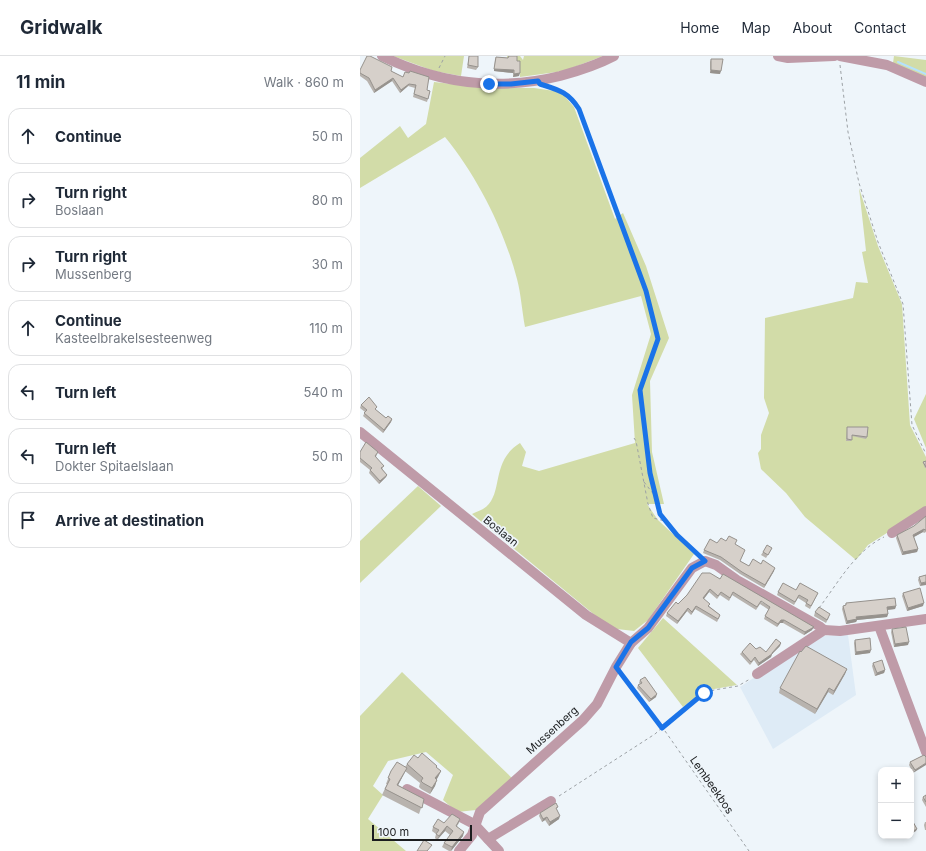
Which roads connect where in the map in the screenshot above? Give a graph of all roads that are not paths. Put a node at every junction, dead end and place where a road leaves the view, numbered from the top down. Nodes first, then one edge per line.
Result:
1 (382, 56) edge
2 (614, 56) edge
3 (778, 56) edge
4 (838, 59) edge
5 (886, 60) edge
6 (926, 82) edge
7 (360, 432) edge
8 (926, 511) edge
9 (892, 533) road end
10 (926, 618) edge
11 (879, 626) junction
12 (824, 630) junction
13 (631, 642) junction
14 (757, 674) road end
15 (926, 752) edge
16 (407, 789) edge
17 (551, 802) road end
18 (474, 824) junction
19 (488, 839) junction
20 (459, 851) edge
21 (499, 851) edge

1 - 2 street
3 - 4 street
4 - 5 street
5 - 6 street
7 - 13 street, Boslaan
8 - 9 street
10 - 11 street
11 - 12 street
11 - 15 street
12 - 13 street, Mussenberg
12 - 14 street
13 - 18 street, Mussenberg
16 - 18 street
17 - 19 street
18 - 19 street
18 - 20 street, Mussenberg
19 - 21 street

